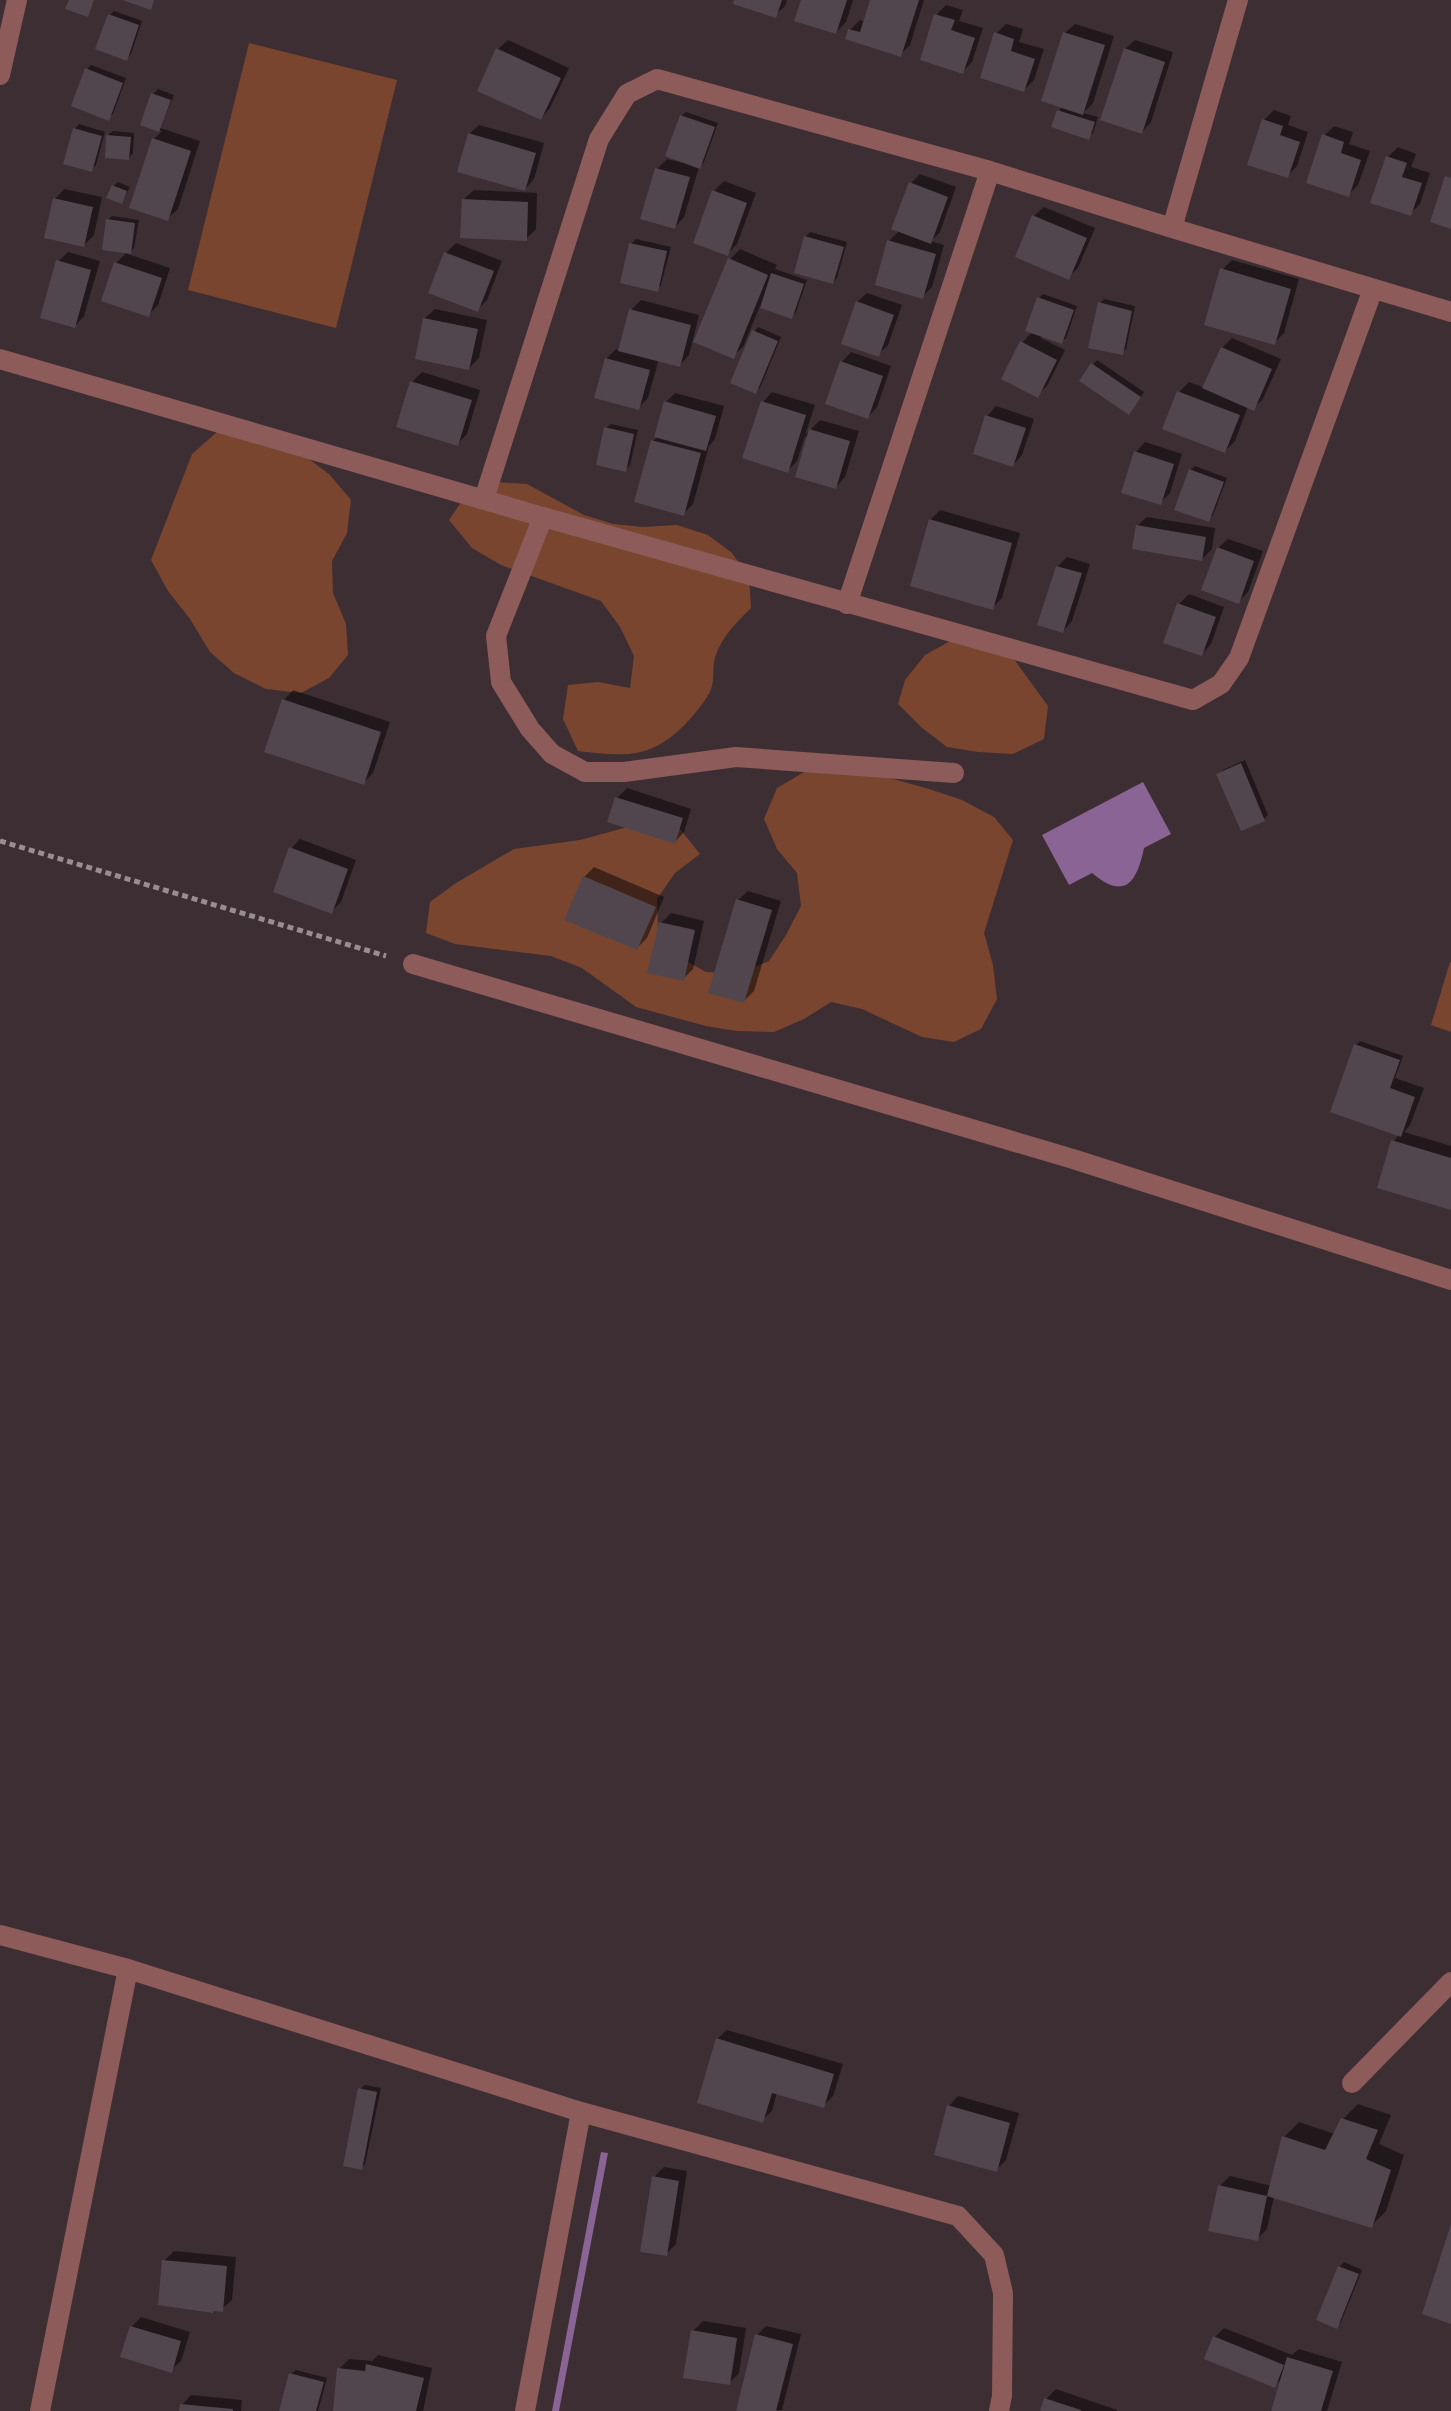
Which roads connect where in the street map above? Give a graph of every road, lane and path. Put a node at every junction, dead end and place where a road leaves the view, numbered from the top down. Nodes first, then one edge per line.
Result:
1 (17, 0) edge
2 (1238, 0) edge
3 (0, 75) edge
4 (990, 171) junction
5 (1172, 228) junction
6 (1373, 289) junction
7 (1451, 312) edge
8 (0, 359) edge
9 (484, 499) junction
10 (543, 517) junction
11 (847, 604) junction
12 (954, 773) dead end
13 (0, 841) edge
14 (413, 964) joint
15 (1451, 1280) edge
16 (0, 1935) edge
17 (128, 1969) junction
18 (1451, 1982) edge
19 (1352, 2083) dead end
20 (581, 2112) junction
21 (40, 2411) edge
22 (525, 2411) edge
23 (999, 2411) edge

1 - 3 street
2 - 5 street
4 - 5 street
4 - 9 street
4 - 11 street
5 - 6 street
6 - 7 street
6 - 11 street
8 - 9 street
9 - 10 street
10 - 11 street
10 - 12 street
13 - 14 path
14 - 15 street
16 - 17 street
17 - 20 street
17 - 21 street
18 - 19 street
20 - 22 street
20 - 23 street

